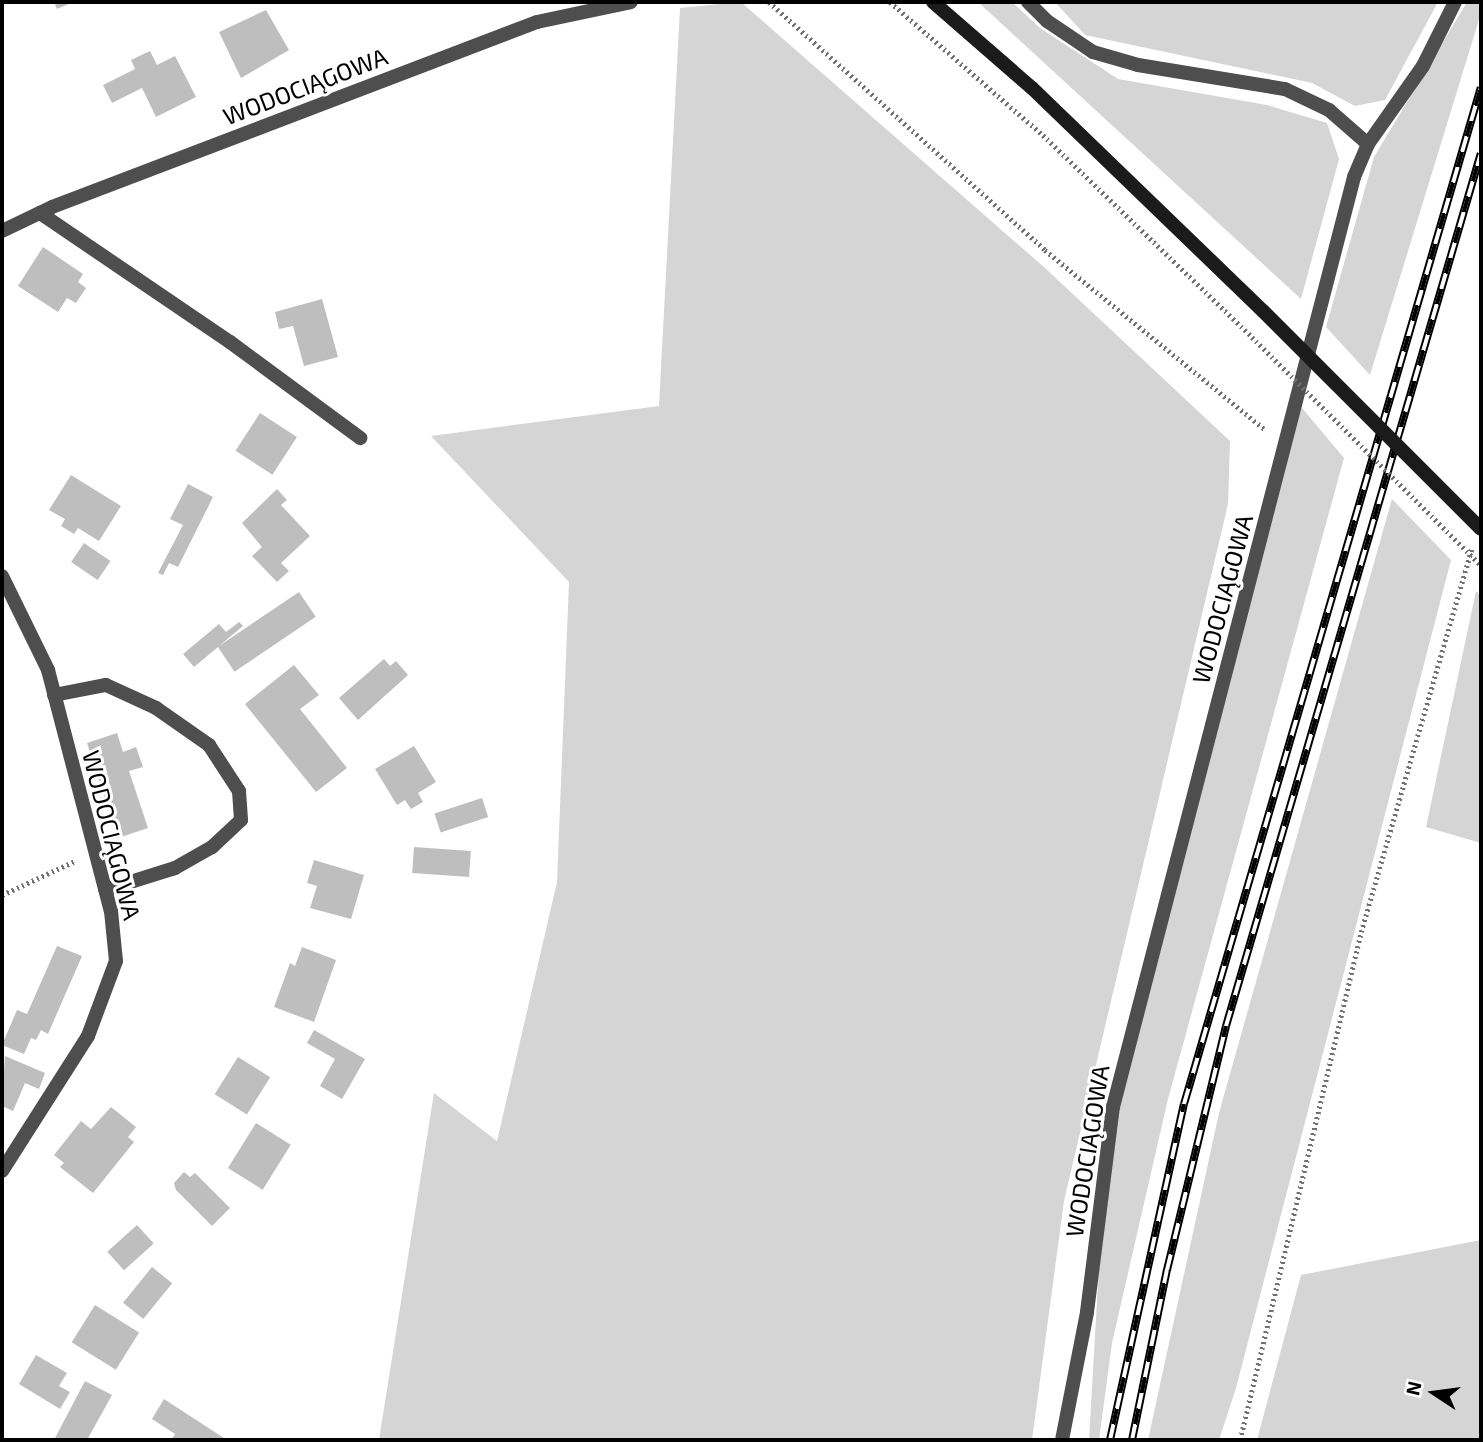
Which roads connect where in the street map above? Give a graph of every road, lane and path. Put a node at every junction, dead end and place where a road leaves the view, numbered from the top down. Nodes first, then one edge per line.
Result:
1 (631, 2) edge
2 (769, 2) edge
3 (890, 2) edge
4 (933, 2) edge
5 (1027, 2) edge
6 (1455, 2) edge
7 (1368, 144) junction
8 (40, 213) junction
9 (2, 231) edge
10 (360, 438) dead end
11 (1286, 445) junction
12 (1481, 529) edge
13 (1474, 543) dead end
14 (1481, 565) edge
15 (2, 576) edge
16 (54, 695) junction
17 (94, 850) junction
18 (105, 890) junction
19 (2, 895) edge
20 (2, 1171) edge
21 (1062, 1440) edge
22 (1240, 1440) edge

1 - 8 street, WODOCIĄGOWA
2 - 11 path
3 - 14 path, bridge
4 - 12 main road, bridge
5 - 7 street
6 - 7 street, WODOCIĄGOWA
7 - 11 street, WODOCIĄGOWA
8 - 9 street, WODOCIĄGOWA
8 - 10 street
11 - 21 street, WODOCIĄGOWA
13 - 22 path
15 - 16 street, WODOCIĄGOWA
16 - 17 street, WODOCIĄGOWA
16 - 18 street
17 - 18 street, WODOCIĄGOWA
17 - 19 path
18 - 20 street, WODOCIĄGOWA

